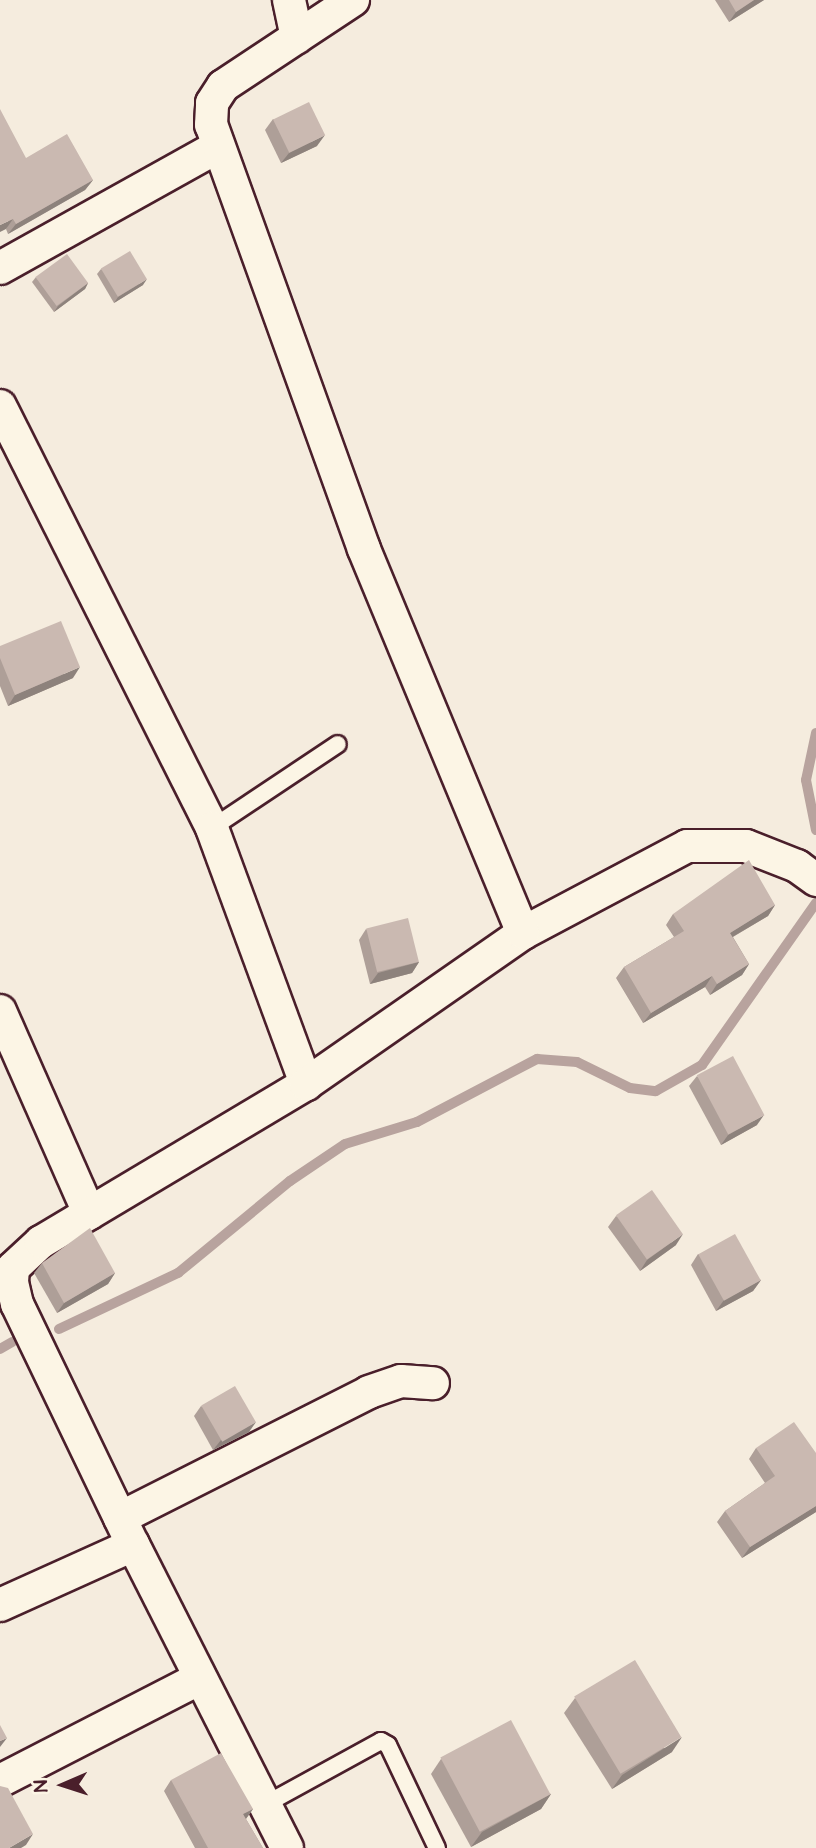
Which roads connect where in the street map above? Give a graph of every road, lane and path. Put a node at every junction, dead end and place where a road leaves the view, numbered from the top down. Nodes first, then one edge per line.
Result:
1 (289, 0) edge
2 (353, 0) edge
3 (297, 37) junction
4 (216, 148) junction
5 (0, 268) edge
6 (0, 406) edge
7 (338, 744) dead end
8 (212, 828) junction
9 (816, 880) edge
10 (523, 933) junction
11 (0, 1010) edge
12 (306, 1084) junction
13 (89, 1213) junction
14 (6, 1277) edge
15 (433, 1383) dead end
16 (126, 1532) junction
17 (0, 1605) edge
18 (200, 1678) junction
19 (0, 1781) edge
20 (266, 1804) junction
21 (287, 1848) edge
22 (437, 1848) edge

1 - 3 street
2 - 3 street
3 - 4 street
4 - 5 street
4 - 10 street
6 - 8 street
7 - 8 lane
8 - 12 street
9 - 10 street
10 - 12 street
11 - 13 street
12 - 13 street
13 - 14 street
14 - 16 street
15 - 16 street
16 - 17 street
16 - 18 street
18 - 19 street
18 - 20 street
20 - 21 street
20 - 22 lane

